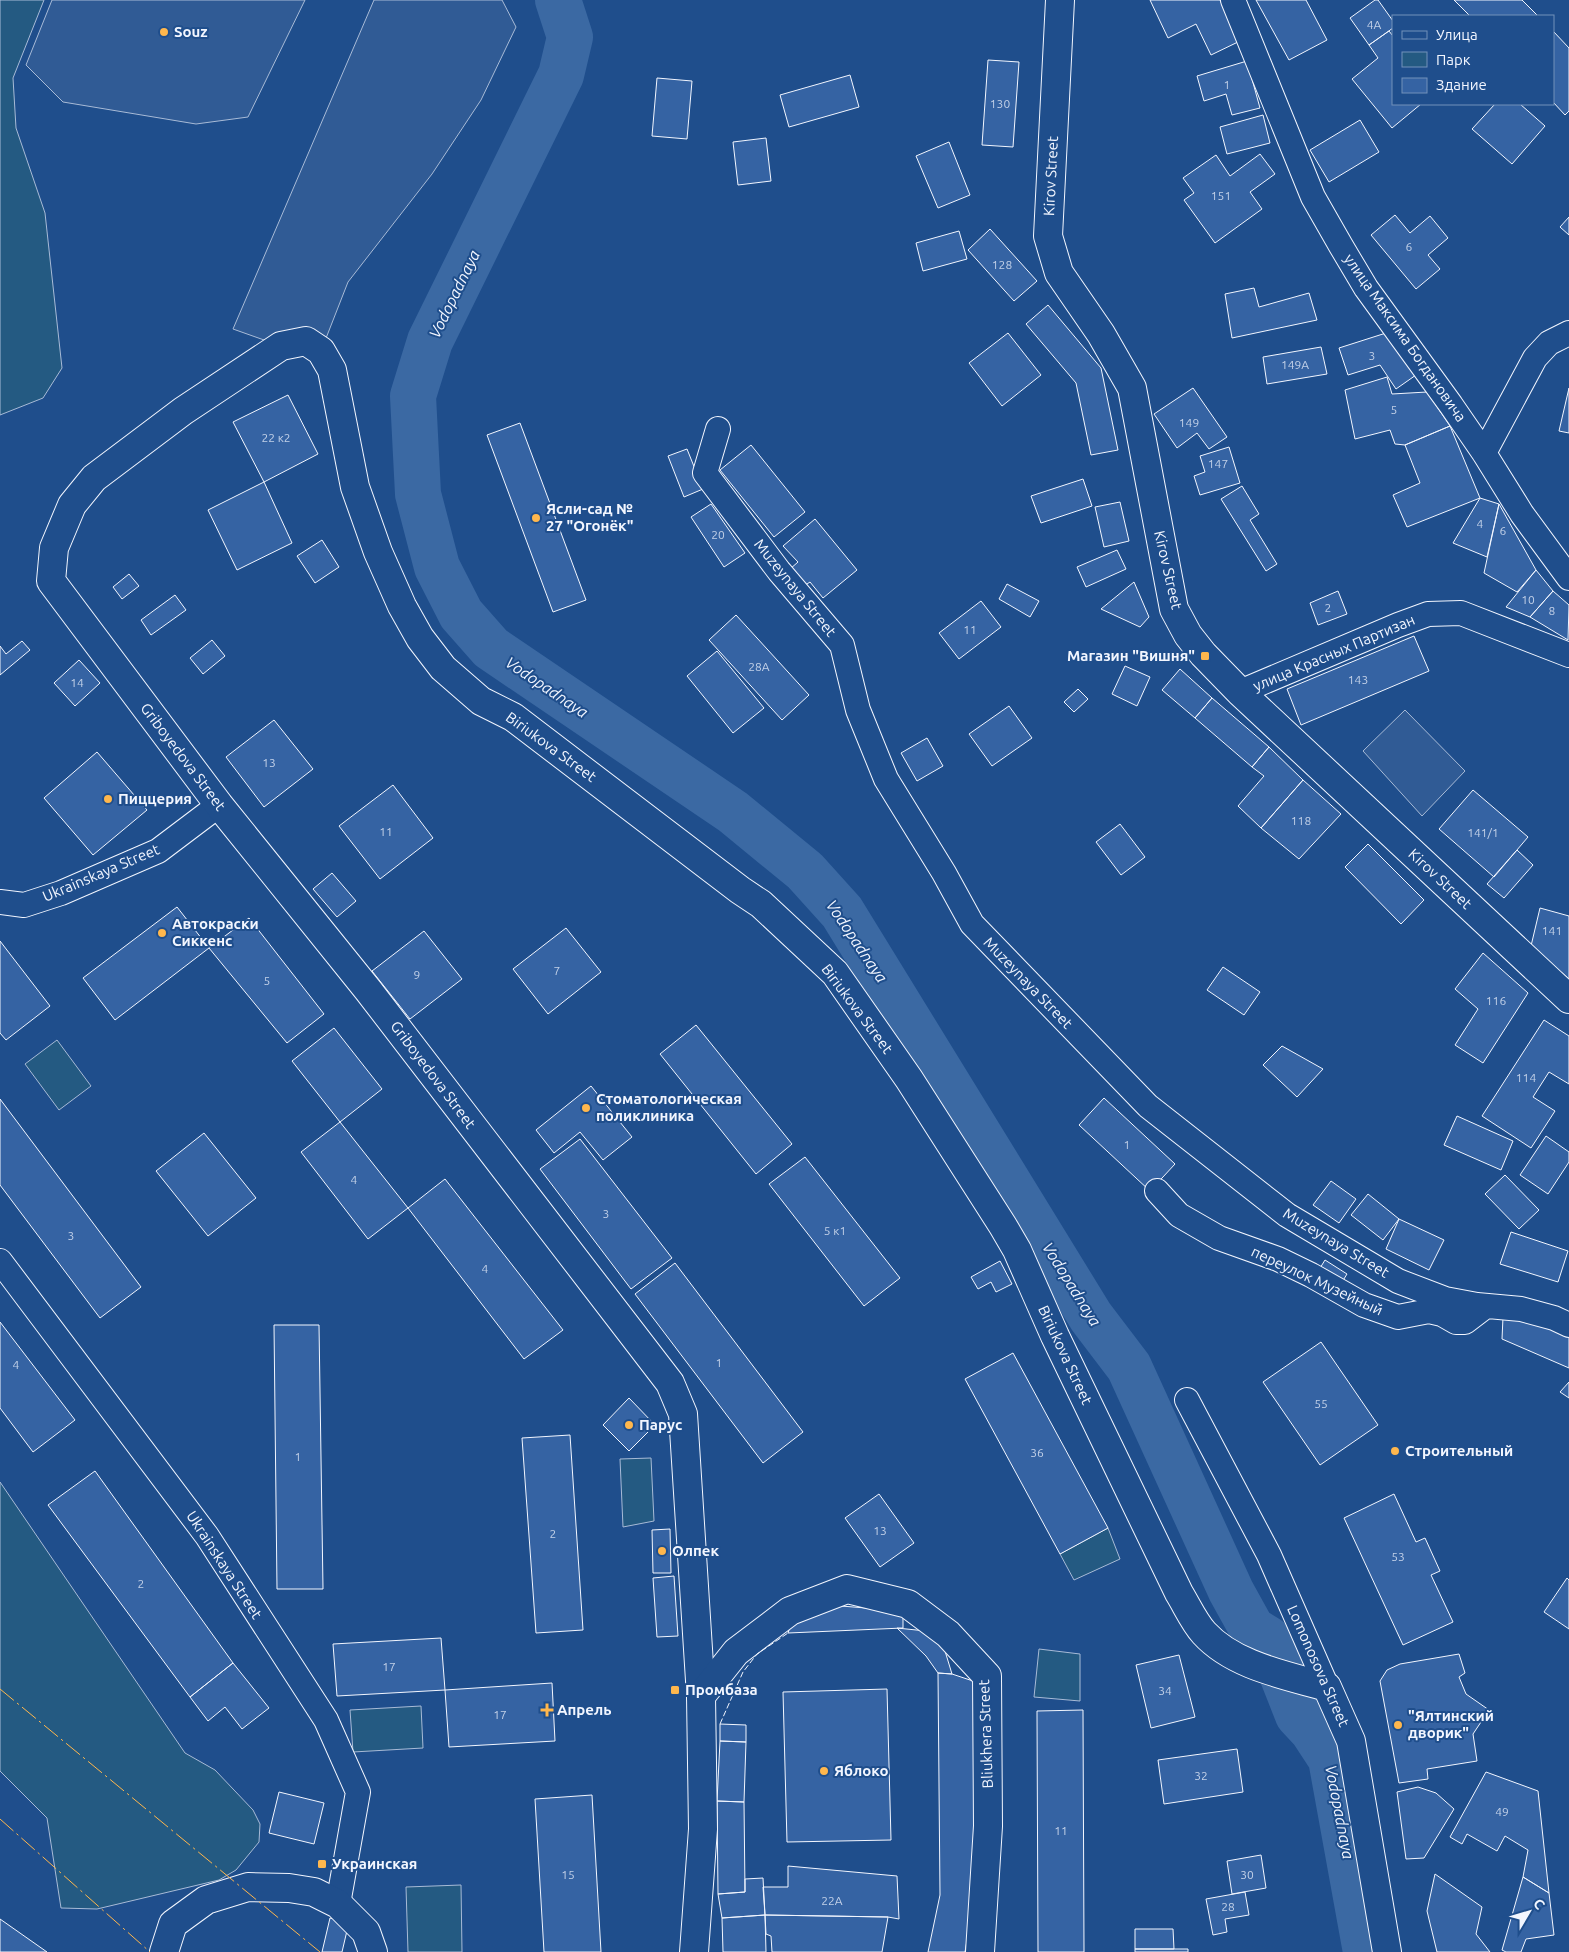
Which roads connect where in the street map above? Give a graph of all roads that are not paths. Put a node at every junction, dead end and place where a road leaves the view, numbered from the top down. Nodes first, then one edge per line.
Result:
1 (1060, 0) edge
2 (1233, 0) edge
3 (1569, 333) edge
4 (321, 352) joint
5 (718, 429) dead end
6 (1484, 453) junction
7 (1569, 578) edge
8 (1569, 655) edge
9 (1240, 692) junction
10 (219, 805) junction
11 (0, 902) edge
12 (1569, 999) edge
13 (1157, 1191) dead end
14 (0, 1261) edge
15 (1486, 1306) junction
16 (1569, 1325) edge
17 (1187, 1400) dead end
18 (1327, 1687) junction
19 (701, 1696) junction
20 (338, 1904) junction
21 (164, 1952) edge
22 (373, 1952) edge
23 (694, 1952) edge
24 (980, 1952) edge
25 (1387, 1952) edge

1 - 9 street, Kirov Street
2 - 6 street, улица Максима Богдановича
3 - 6 street
4 - 10 street, Griboyedova Street
4 - 18 street, Biriukova Street
5 - 15 street, Muzeynaya Street
6 - 7 street, улица Максима Богдановича
8 - 9 street, улица Красных Партизан
9 - 12 street, Kirov Street
10 - 11 street, Ukrainskaya Street
10 - 19 street, Griboyedova Street
13 - 15 street, переулок Музейный
14 - 20 street, Ukrainskaya Street
15 - 16 street, Muzeynaya Street
17 - 18 street, Lomonosova Street
18 - 25 street, Lomonosova Street
19 - 23 street
19 - 24 street, Bliukhera Street
20 - 21 street
20 - 22 street

